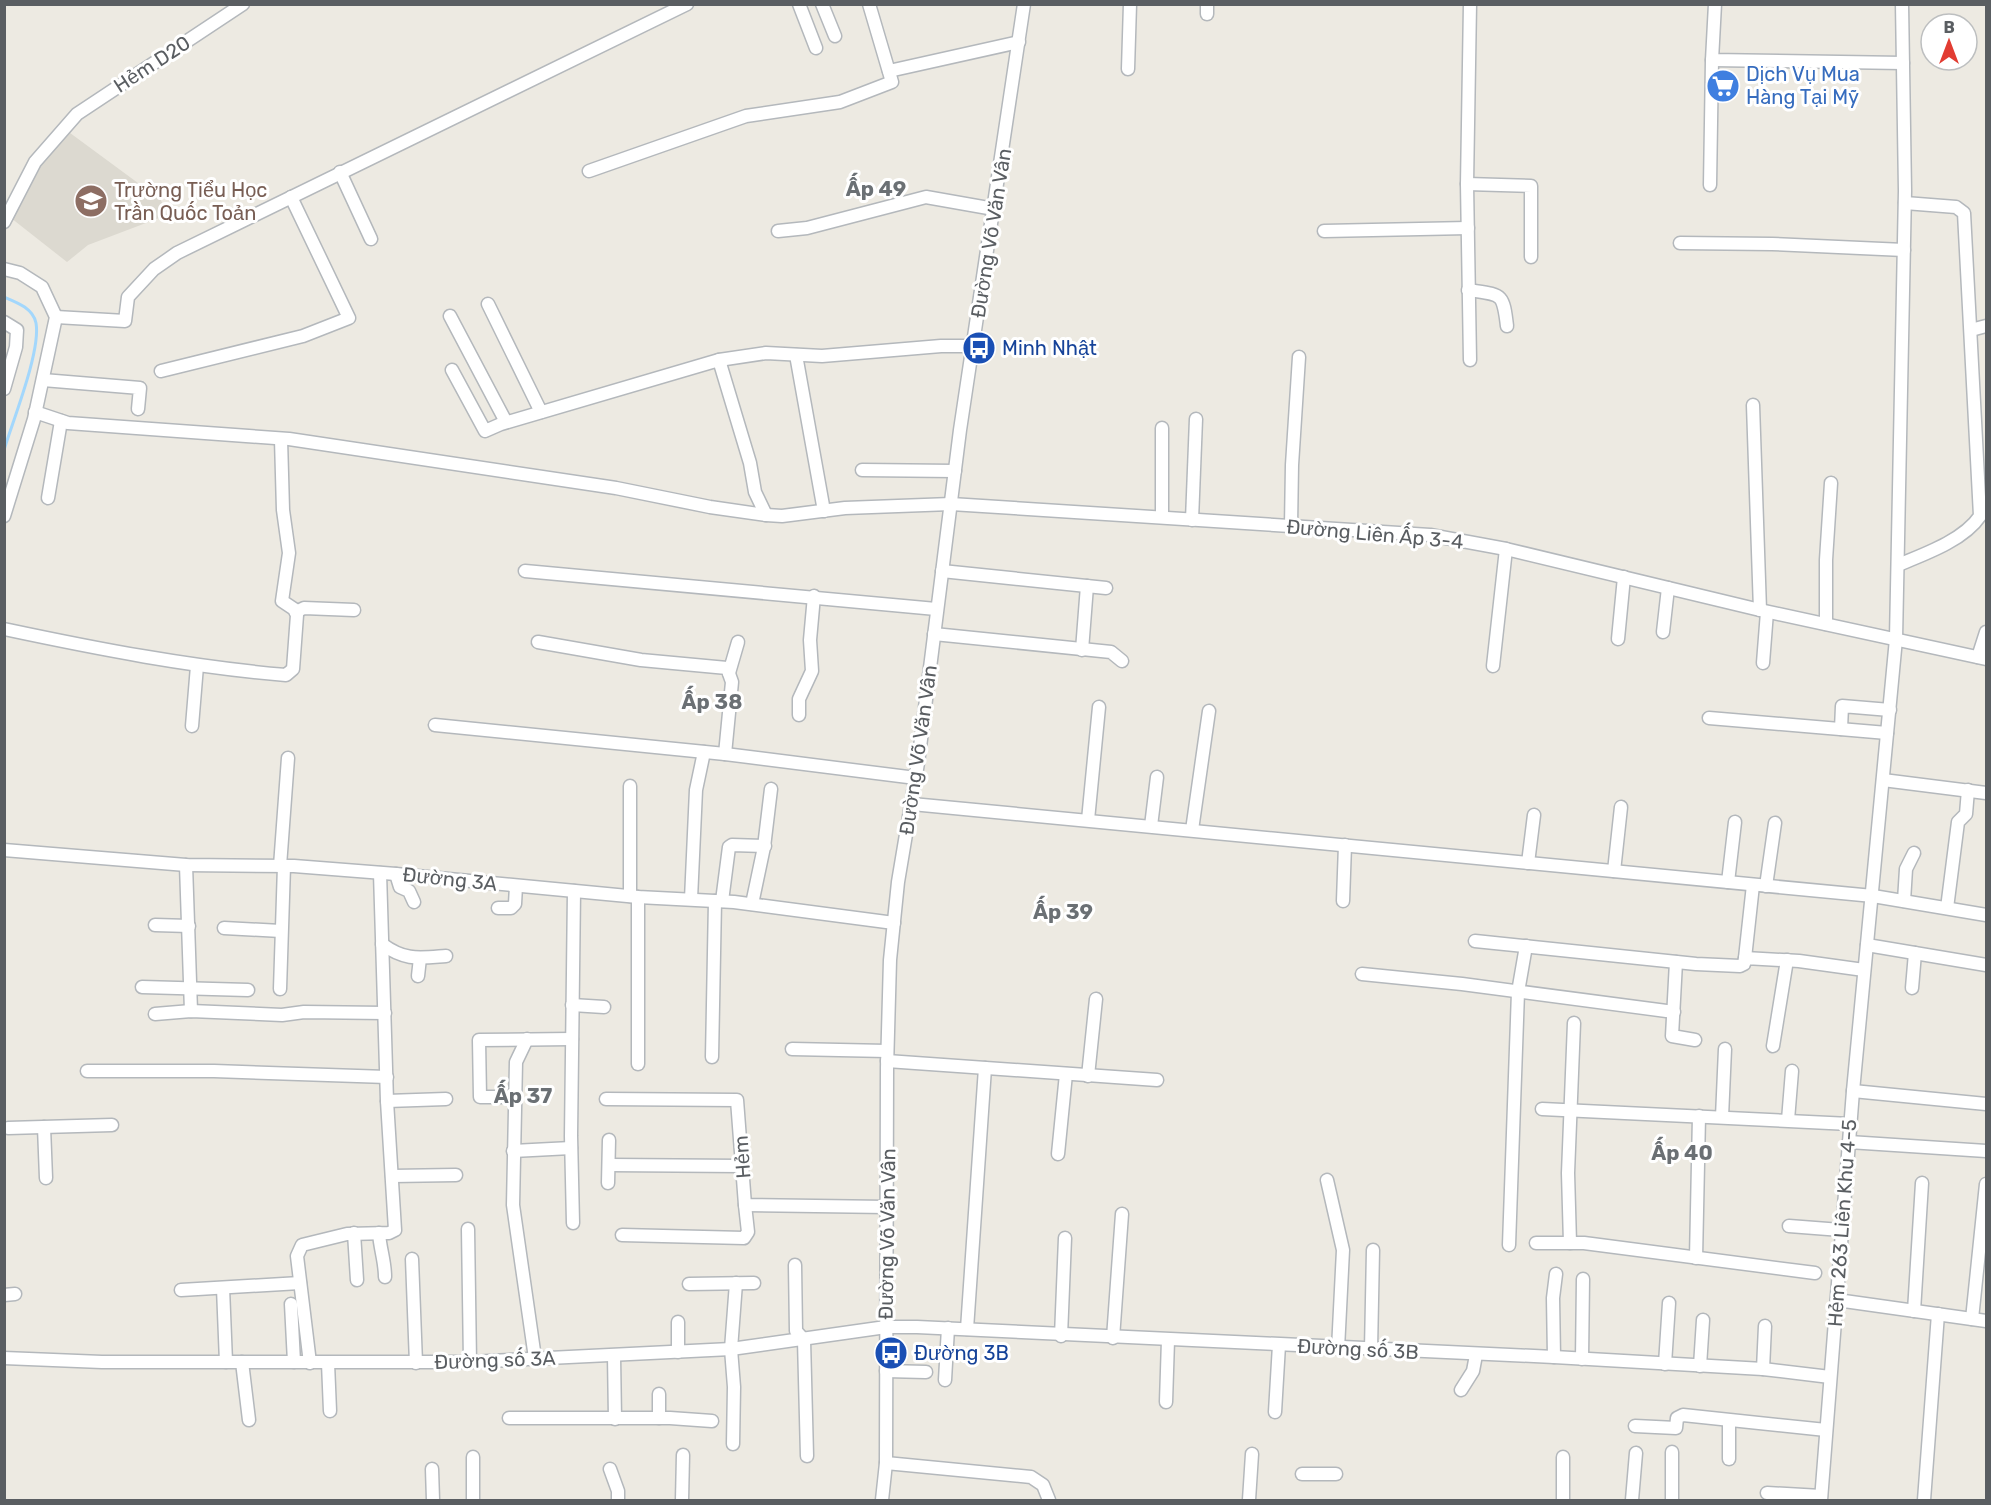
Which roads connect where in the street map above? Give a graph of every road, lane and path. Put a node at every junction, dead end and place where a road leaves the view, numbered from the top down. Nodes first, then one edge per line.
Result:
1 (243, 4) edge
2 (687, 4) edge
3 (799, 4) edge
4 (822, 4) edge
5 (869, 4) edge
6 (1024, 4) edge
7 (1130, 4) edge
8 (1470, 4) edge
9 (1715, 4) edge
10 (1902, 4) edge
11 (835, 36) dead end
12 (1019, 42) junction
13 (816, 48) dead end
14 (1712, 60) junction
15 (1903, 63) junction
16 (1128, 69) dead end
17 (889, 71) junction
18 (590, 171) dead end
19 (340, 172) junction
20 (1467, 184) junction
21 (1710, 184) dead end
22 (291, 197) junction
23 (1905, 203) junction
24 (994, 209) junction
25 (4, 222) edge
26 (1468, 228) junction
27 (777, 231) dead end
28 (1324, 231) dead end
29 (371, 239) dead end
30 (1680, 243) dead end
31 (1904, 250) junction
32 (1531, 257) dead end
33 (4, 269) edge
34 (1468, 290) junction
35 (488, 304) dead end
36 (450, 316) dead end
37 (56, 317) junction
38 (4, 322) edge
39 (1507, 326) dead end
40 (1986, 326) edge
41 (1971, 330) junction
42 (973, 346) junction
43 (796, 355) junction
44 (1299, 357) dead end
45 (719, 360) junction
46 (1470, 360) dead end
47 (452, 370) dead end
48 (161, 371) dead end
49 (43, 380) junction
50 (4, 389) edge
51 (1980, 394) edge
52 (1753, 405) dead end
53 (138, 409) dead end
54 (36, 412) junction
55 (541, 412) junction
56 (1196, 419) dead end
57 (61, 421) junction
58 (506, 422) junction
59 (1162, 428) dead end
60 (281, 439) junction
61 (862, 470) dead end
62 (955, 471) junction
63 (1831, 483) dead end
64 (48, 498) dead end
65 (951, 504) junction
66 (824, 511) junction
67 (1983, 514) edge
68 (766, 515) junction
69 (4, 516) edge
70 (1162, 516) junction
71 (1192, 520) junction
72 (1291, 526) junction
73 (1506, 549) junction
74 (1898, 565) junction
75 (525, 571) dead end
76 (942, 571) junction
77 (1624, 578) junction
78 (1087, 586) junction
79 (1106, 588) dead end
80 (1668, 588) junction
81 (814, 596) junction
82 (936, 609) junction
83 (354, 610) dead end
84 (1763, 611) junction
85 (296, 612) junction
86 (1826, 624) junction
87 (4, 629) edge
88 (1663, 632) dead end
89 (1986, 632) edge
90 (934, 634) junction
91 (1618, 639) dead end
92 (1896, 639) junction
93 (538, 642) dead end
94 (738, 642) dead end
95 (1082, 650) junction
96 (1982, 658) edge
97 (1122, 661) dead end
98 (1763, 663) dead end
99 (197, 666) junction
100 (1493, 666) dead end
101 (729, 673) junction
102 (1099, 707) dead end
103 (1890, 710) junction
104 (1209, 711) dead end
105 (799, 715) dead end
106 (1709, 718) dead end
107 (435, 724) dead end
108 (192, 726) dead end
109 (1841, 729) junction
110 (1887, 733) junction
111 (704, 752) junction
112 (725, 754) junction
113 (288, 758) dead end
114 (1157, 777) dead end
115 (916, 778) junction
116 (1883, 780) junction
117 (630, 786) dead end
118 (771, 789) dead end
119 (1968, 790) junction
120 (1986, 793) edge
121 (912, 804) junction
122 (1621, 807) dead end
123 (1534, 815) dead end
124 (1088, 820) junction
125 (1735, 822) dead end
126 (1775, 823) dead end
127 (1151, 826) junction
128 (1192, 830) junction
129 (1346, 845) junction
130 (765, 846) junction
131 (4, 850) edge
132 (1914, 853) dead end
133 (1528, 863) junction
134 (186, 865) junction
135 (282, 866) junction
136 (1614, 871) junction
137 (380, 873) junction
138 (396, 874) junction
139 (1728, 882) junction
140 (1753, 885) junction
141 (516, 886) junction
142 (1767, 886) junction
143 (574, 891) junction
144 (1873, 896) junction
145 (634, 897) junction
146 (691, 899) junction
147 (719, 901) junction
148 (1342, 901) dead end
149 (1904, 901) junction
150 (414, 902) dead end
151 (752, 904) junction
152 (498, 908) dead end
153 (1947, 908) junction
154 (1986, 915) edge
155 (894, 923) junction
156 (154, 925) dead end
157 (189, 926) junction
158 (224, 928) dead end
159 (281, 931) junction
160 (1475, 941) dead end
161 (382, 944) junction
162 (1867, 945) junction
163 (1526, 946) junction
164 (1915, 953) junction
165 (446, 956) dead end
166 (420, 958) junction
167 (1745, 958) junction
168 (1787, 960) junction
169 (1676, 962) junction
170 (1986, 965) edge
171 (1864, 970) junction
172 (1362, 974) dead end
173 (418, 976) dead end
174 (142, 987) dead end
175 (191, 987) junction
176 (1912, 988) dead end
177 (280, 989) dead end
178 (248, 990) dead end
179 (1518, 992) junction
180 (1096, 999) dead end
181 (572, 1005) junction
182 (604, 1007) dead end
183 (191, 1011) junction
184 (1674, 1012) junction
185 (385, 1013) junction
186 (155, 1014) dead end
187 (1574, 1023) dead end
188 (527, 1039) junction
189 (572, 1039) junction
190 (1695, 1040) dead end
191 (1773, 1046) dead end
192 (792, 1049) dead end
193 (1725, 1049) dead end
194 (887, 1056) junction
195 (712, 1058) dead end
196 (639, 1064) dead end
197 (985, 1068) junction
198 (87, 1071) dead end
199 (1792, 1071) dead end
200 (1066, 1074) junction
201 (1088, 1076) junction
202 (387, 1077) junction
203 (1156, 1080) dead end
204 (1853, 1091) junction
205 (515, 1097) junction
206 (446, 1099) dead end
207 (606, 1099) dead end
208 (387, 1101) junction
209 (1986, 1104) edge
210 (1542, 1109) dead end
211 (1570, 1110) junction
212 (1699, 1116) junction
213 (1722, 1117) junction
214 (1788, 1120) junction
215 (1850, 1124) junction
216 (112, 1125) dead end
217 (44, 1127) junction
218 (8, 1128) dead end
219 (609, 1140) dead end
220 (1849, 1142) junction
221 (571, 1148) junction
222 (513, 1151) junction
223 (1986, 1151) edge
224 (1058, 1154) dead end
225 (610, 1165) junction
226 (741, 1166) junction
227 (456, 1175) dead end
228 (392, 1176) junction
229 (46, 1178) dead end
230 (1327, 1180) dead end
231 (608, 1183) dead end
232 (1922, 1183) dead end
233 (1986, 1184) edge
234 (745, 1204) junction
235 (886, 1207) junction
236 (1122, 1214) dead end
237 (573, 1223) dead end
238 (1789, 1226) dead end
239 (468, 1229) dead end
240 (1841, 1230) junction
241 (354, 1233) junction
242 (378, 1233) junction
243 (621, 1235) dead end
244 (1065, 1238) dead end
245 (1536, 1243) dead end
246 (1570, 1243) junction
247 (1509, 1245) dead end
248 (1373, 1250) dead end
249 (412, 1258) dead end
250 (1696, 1258) junction
251 (795, 1265) dead end
252 (1815, 1273) dead end
253 (1556, 1274) dead end
254 (385, 1277) dead end
255 (1583, 1279) dead end
256 (357, 1280) dead end
257 (754, 1282) dead end
258 (300, 1283) junction
259 (736, 1283) junction
260 (689, 1284) dead end
261 (223, 1288) junction
262 (182, 1290) dead end
263 (1837, 1300) junction
264 (1669, 1303) dead end
265 (291, 1304) dead end
266 (1914, 1311) junction
267 (1938, 1314) junction
268 (1972, 1319) junction
269 (1703, 1320) dead end
270 (1986, 1321) edge
271 (678, 1322) dead end
272 (1765, 1326) dead end
273 (886, 1327) junction
274 (948, 1328) junction
275 (967, 1329) junction
276 (1061, 1336) junction
277 (1113, 1338) junction
278 (804, 1340) junction
279 (1168, 1340) junction
280 (1285, 1345) junction
281 (731, 1349) junction
282 (1338, 1349) junction
283 (1371, 1350) junction
284 (678, 1352) junction
285 (1476, 1355) junction
286 (614, 1356) junction
287 (1554, 1357) junction
288 (4, 1358) edge
289 (535, 1358) junction
290 (1582, 1359) junction
291 (226, 1362) junction
292 (242, 1362) junction
293 (294, 1362) junction
294 (470, 1362) junction
295 (310, 1363) junction
296 (328, 1363) junction
297 (416, 1363) junction
298 (1665, 1364) junction
299 (1700, 1366) junction
300 (1763, 1370) junction
301 (886, 1371) junction
302 (926, 1372) dead end
303 (1830, 1377) junction
304 (945, 1380) dead end
305 (1461, 1390) dead end
306 (659, 1394) dead end
307 (1166, 1402) dead end
308 (330, 1411) dead end
309 (1275, 1412) dead end
310 (509, 1418) dead end
311 (659, 1418) junction
312 (615, 1419) junction
313 (249, 1420) dead end
314 (712, 1421) dead end
315 (1729, 1421) junction
316 (1635, 1426) dead end
317 (1826, 1430) junction
318 (733, 1444) dead end
319 (1672, 1452) dead end
320 (1252, 1454) dead end
321 (1636, 1454) dead end
322 (682, 1455) dead end
323 (807, 1456) dead end
324 (473, 1457) dead end
325 (1563, 1457) dead end
326 (1729, 1459) dead end
327 (886, 1463) junction
328 (432, 1469) dead end
329 (610, 1469) dead end
330 (1302, 1474) dead end
331 (1336, 1474) dead end
332 (1767, 1493) dead end
333 (1821, 1498) edge
334 (433, 1500) edge
335 (473, 1500) edge
336 (618, 1500) edge
337 (682, 1500) edge
338 (882, 1500) edge
339 (1049, 1500) edge
340 (1249, 1500) edge
341 (1563, 1500) edge
342 (1632, 1500) edge
343 (1672, 1500) edge
344 (1924, 1500) edge

1 - 25 street, Hẻm D20
2 - 19 street
3 - 13 street
4 - 11 street
5 - 17 street
6 - 12 street, Đường Võ Văn Vân
7 - 16 street
8 - 20 street
9 - 14 street
10 - 15 street, Hẻm 263 Liên Khu 4-5
12 - 17 street
12 - 24 street, Đường Võ Văn Vân
14 - 15 street
14 - 21 street
15 - 23 street, Hẻm 263 Liên Khu 4-5
17 - 18 street
19 - 22 street
19 - 29 street
20 - 26 street
20 - 32 street
22 - 37 street
22 - 48 street
23 - 31 street, Hẻm 263 Liên Khu 4-5
23 - 41 street
24 - 27 street
24 - 42 street, Đường Võ Văn Vân
26 - 28 street
26 - 34 street
30 - 31 street
31 - 74 street, Hẻm 263 Liên Khu 4-5
33 - 37 street
34 - 39 street
34 - 46 street
35 - 55 street
36 - 58 street
37 - 49 street
38 - 50 street
40 - 41 street
41 - 51 street
42 - 43 street
42 - 62 street, Đường Võ Văn Vân
43 - 45 street
43 - 66 street
44 - 72 street
45 - 55 street
45 - 68 street
47 - 58 street
49 - 53 street
49 - 54 street
51 - 67 street
52 - 84 street
54 - 57 street, Đường Liên Ấp 3-4
54 - 69 street
55 - 58 street
56 - 71 street
57 - 60 street, Đường Liên Ấp 3-4
57 - 64 street
59 - 70 street
60 - 68 street, Đường Liên Ấp 3-4
60 - 85 street
61 - 62 street
62 - 65 street, Đường Võ Văn Vân
63 - 86 street
65 - 66 street, Đường Liên Ấp 3-4
65 - 70 street, Đường Liên Ấp 3-4
65 - 76 street, Đường Võ Văn Vân
66 - 68 street, Đường Liên Ấp 3-4
67 - 74 street
70 - 71 street, Đường Liên Ấp 3-4
71 - 72 street, Đường Liên Ấp 3-4
72 - 73 street, Đường Liên Ấp 3-4
73 - 77 street, Đường Liên Ấp 3-4
73 - 100 street
74 - 92 street, Hẻm 263 Liên Khu 4-5
75 - 81 street
76 - 78 street
76 - 82 street, Đường Võ Văn Vân
77 - 80 street, Đường Liên Ấp 3-4
77 - 91 street
78 - 79 street
78 - 95 street
80 - 84 street, Đường Liên Ấp 3-4
80 - 88 street
81 - 82 street
81 - 105 street
82 - 90 street, Đường Võ Văn Vân
83 - 85 street
84 - 86 street, Đường Liên Ấp 3-4
84 - 98 street
85 - 99 street
86 - 92 street, Đường Liên Ấp 3-4
87 - 99 street
89 - 96 street
90 - 95 street
90 - 115 street, Đường Võ Văn Vân
92 - 96 street, Đường Liên Ấp 3-4
92 - 103 street, Hẻm 263 Liên Khu 4-5
93 - 101 street
94 - 101 street
95 - 97 street
99 - 108 street
101 - 112 street
102 - 124 street
103 - 109 street
103 - 110 street, Hẻm 263 Liên Khu 4-5
104 - 128 street
106 - 109 street
107 - 111 street
109 - 110 street
110 - 116 street, Hẻm 263 Liên Khu 4-5
111 - 112 street
111 - 146 street
112 - 115 street
113 - 135 street
114 - 127 street
115 - 121 street, Đường Võ Văn Vân
116 - 119 street
116 - 144 street, Hẻm 263 Liên Khu 4-5
117 - 145 street
118 - 130 street
119 - 120 street
119 - 153 street
121 - 124 street
121 - 155 street, Đường Võ Văn Vân
122 - 136 street
123 - 133 street
124 - 127 street
125 - 139 street
126 - 142 street
127 - 128 street
128 - 129 street
129 - 133 street
129 - 148 street
130 - 147 street
130 - 151 street
131 - 134 street, Đường 3A
132 - 149 street
133 - 136 street
134 - 135 street, Đường 3A
134 - 157 street
135 - 137 street, Đường 3A
135 - 159 street
136 - 139 street
137 - 138 street, Đường 3A
137 - 161 street
138 - 141 street, Đường 3A
138 - 150 street
139 - 140 street
140 - 142 street
140 - 167 street
141 - 143 street, Đường 3A
141 - 152 street
142 - 144 street
143 - 145 street, Đường 3A
143 - 181 street
144 - 149 street
144 - 162 street, Hẻm 263 Liên Khu 4-5
145 - 146 street, Đường 3A
145 - 196 street
146 - 147 street, Đường 3A
147 - 151 street, Đường 3A
147 - 195 street
149 - 153 street
151 - 155 street, Đường 3A
153 - 154 street
155 - 194 street, Đường Võ Văn Vân
156 - 157 street
157 - 175 street
158 - 159 street
159 - 177 street
160 - 163 street
161 - 166 street
161 - 185 street
162 - 164 street
162 - 171 street, Hẻm 263 Liên Khu 4-5
163 - 169 street
163 - 179 street
164 - 170 street
164 - 176 street
165 - 166 street
166 - 173 street
167 - 168 street
167 - 169 street
168 - 171 street
168 - 191 street
169 - 184 street
171 - 204 street, Hẻm 263 Liên Khu 4-5
172 - 179 street
174 - 175 street
175 - 178 street
175 - 183 street
179 - 184 street
179 - 247 street
180 - 201 street
181 - 182 street
181 - 189 street
183 - 185 street
183 - 186 street
184 - 190 street
185 - 202 street
187 - 211 street
188 - 189 street
188 - 205 street
188 - 205 street
189 - 221 street
192 - 194 street
193 - 213 street
194 - 197 street
194 - 235 street, Đường Võ Văn Vân
197 - 200 street
197 - 275 street
198 - 202 street
199 - 214 street
200 - 201 street
200 - 224 street
201 - 203 street
202 - 208 street
204 - 209 street
204 - 215 street, Hẻm 263 Liên Khu 4-5
205 - 222 street
206 - 208 street
207 - 226 street, Hẻm
208 - 228 street
210 - 211 street
211 - 212 street
211 - 246 street
212 - 213 street
212 - 250 street
213 - 214 street
214 - 215 street
215 - 220 street, Hẻm 263 Liên Khu 4-5
216 - 217 street
217 - 218 street
217 - 229 street
219 - 225 street
220 - 223 street
220 - 240 street, Hẻm 263 Liên Khu 4-5
221 - 222 street
221 - 237 street
222 - 289 street
225 - 226 street
225 - 231 street
226 - 234 street, Hẻm
227 - 228 street
228 - 242 street
230 - 282 street
232 - 266 street
233 - 268 street
234 - 235 street, Hẻm
234 - 243 street
235 - 273 street, Đường Võ Văn Vân
236 - 277 street
238 - 240 street
239 - 294 street
240 - 263 street, Hẻm 263 Liên Khu 4-5
241 - 242 street
241 - 256 street
241 - 258 street
242 - 254 street
244 - 276 street
245 - 246 street
246 - 250 street
248 - 283 street
249 - 297 street
250 - 252 street
251 - 278 street
253 - 287 street
255 - 290 street
257 - 259 street
258 - 261 street
258 - 295 street
259 - 260 street
259 - 281 street
261 - 262 street
261 - 291 street
263 - 266 street
263 - 303 street, Hẻm 263 Liên Khu 4-5
264 - 298 street
265 - 293 street
266 - 267 street
267 - 268 street
267 - 344 street
268 - 270 street
269 - 299 street
271 - 284 street
272 - 300 street
273 - 274 street, Đường số 3B
273 - 278 street, Đường số 3A
273 - 301 street, Đường Võ Văn Vân
274 - 275 street, Đường số 3B
274 - 304 street
275 - 276 street, Đường số 3B
276 - 277 street, Đường số 3B
277 - 279 street, Đường số 3B
278 - 281 street, Đường số 3A
278 - 323 street
279 - 280 street, Đường số 3B
279 - 307 street
280 - 282 street, Đường số 3B
280 - 309 street
281 - 284 street, Đường số 3A
281 - 318 street
282 - 283 street, Đường số 3B
283 - 285 street, Đường số 3B
284 - 286 street, Đường số 3A
285 - 287 street, Đường số 3B
285 - 305 street
286 - 289 street, Đường số 3A
286 - 312 street
287 - 290 street, Đường số 3B
288 - 291 street, Đường số 3A
289 - 294 street, Đường số 3A
290 - 298 street, Đường số 3B
291 - 292 street, Đường số 3A
292 - 293 street, Đường số 3A
292 - 313 street
293 - 295 street, Đường số 3A
294 - 297 street, Đường số 3A
295 - 296 street, Đường số 3A
296 - 297 street, Đường số 3A
296 - 308 street
298 - 299 street, Đường số 3B
299 - 300 street, Đường số 3B
300 - 303 street, Đường số 3B
301 - 302 street
301 - 327 street, Đường Võ Văn Vân
303 - 317 street, Hẻm 263 Liên Khu 4-5
306 - 311 street
310 - 312 street
311 - 312 street
311 - 314 street
315 - 316 street
315 - 317 street
315 - 326 street
317 - 333 street, Hẻm 263 Liên Khu 4-5
319 - 343 street
320 - 340 street
321 - 342 street
322 - 337 street
324 - 335 street
325 - 341 street
327 - 338 street, Đường Võ Văn Vân
327 - 339 street
328 - 334 street
329 - 336 street
330 - 331 street
332 - 333 street

